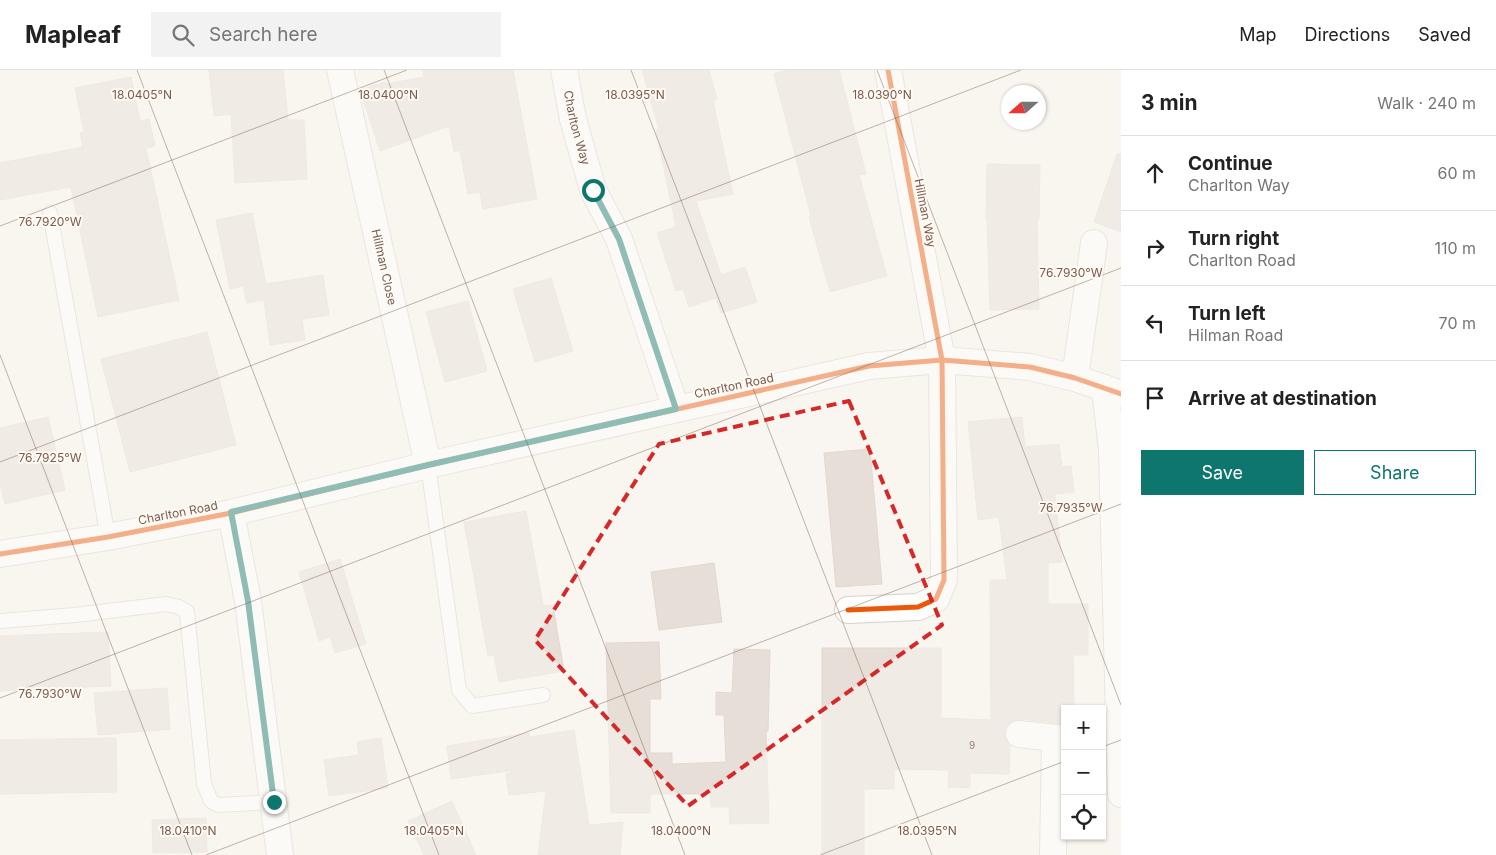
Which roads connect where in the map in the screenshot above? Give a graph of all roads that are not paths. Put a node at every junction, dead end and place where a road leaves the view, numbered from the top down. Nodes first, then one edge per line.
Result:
1 (340, 70) edge
2 (564, 70) edge
3 (888, 70) edge
4 (50, 213) dead end
5 (1094, 243) dead end
6 (942, 360) junction
7 (1075, 378) junction
8 (1113, 391) edge
9 (676, 409) junction
10 (428, 465) junction
11 (231, 512) junction
12 (108, 537) junction
13 (0, 554) edge
14 (848, 610) dead end
15 (0, 621) edge
16 (544, 695) dead end
17 (1019, 734) dead end
18 (1060, 738) edge
19 (1111, 740) edge
20 (1121, 794) edge
21 (274, 802) junction
22 (280, 855) edge
23 (1053, 855) edge

1 - 10 street, Hillman Close
2 - 9 street, Charlton Way
3 - 6 street, Hillman Way
4 - 12 lane
5 - 7 street
6 - 7 street, Charlton Road
6 - 9 street, Charlton Road
6 - 14 street, Hillman Way
7 - 8 street, Charlton Road
8 - 19 street
9 - 10 street, Charlton Road
10 - 11 street, Charlton Road
10 - 16 lane
11 - 12 street, Charlton Road
11 - 21 street
12 - 13 street, Charlton Road
15 - 21 lane
17 - 18 street
18 - 23 street
19 - 20 street
21 - 22 street

